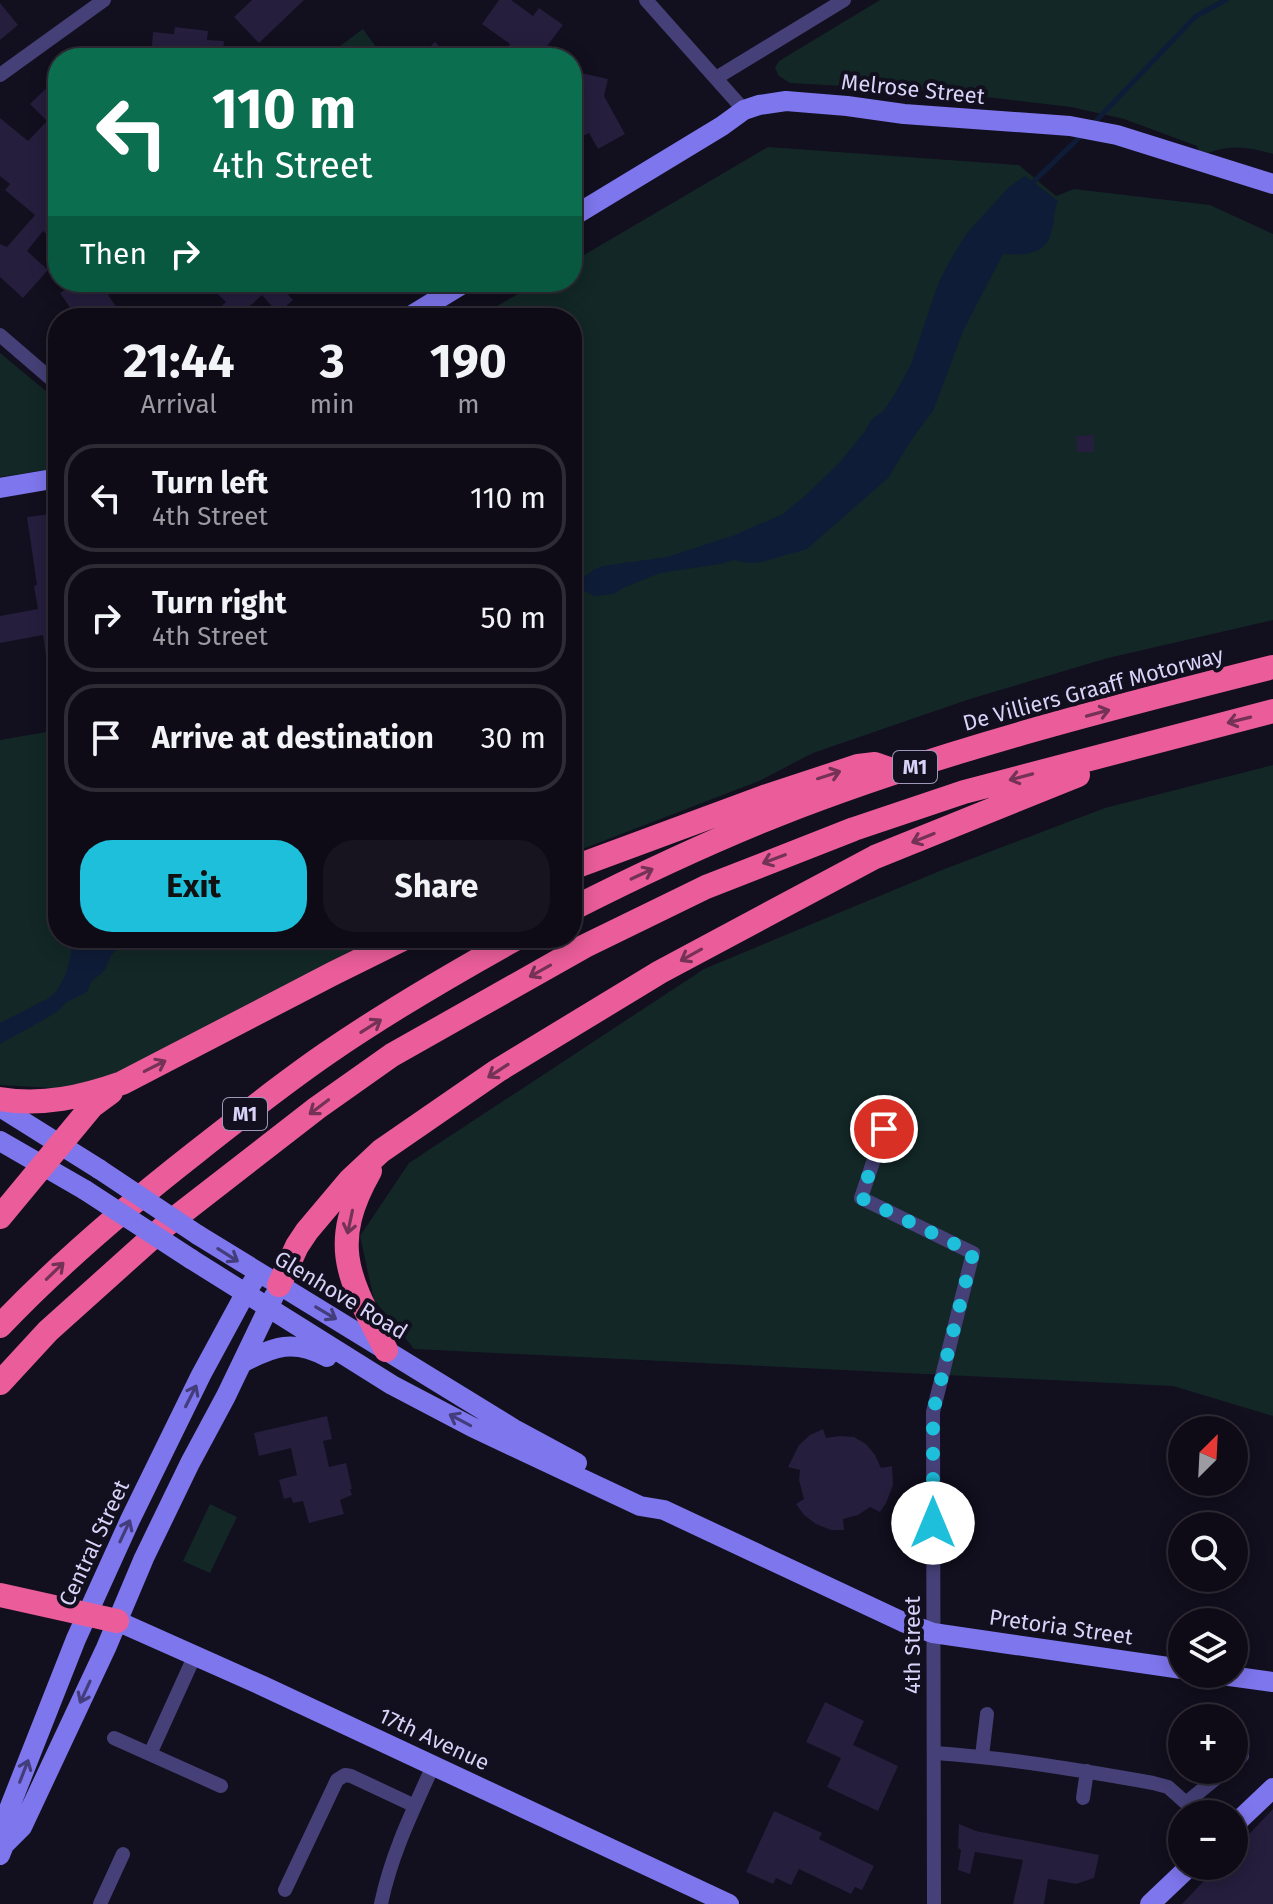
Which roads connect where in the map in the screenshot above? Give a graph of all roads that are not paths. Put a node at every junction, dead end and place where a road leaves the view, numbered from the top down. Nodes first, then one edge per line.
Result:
1 (104, 0) edge
2 (646, 0) edge
3 (844, 0) edge
4 (0, 75) edge
5 (716, 78) junction
6 (744, 110) junction
7 (1273, 184) edge
8 (582, 211) edge
9 (450, 292) edge
10 (423, 308) edge
11 (0, 335) edge
12 (48, 376) edge
13 (48, 480) edge
14 (0, 488) edge
15 (1273, 667) edge
16 (1273, 711) edge
17 (1205, 729) junction
18 (899, 772) junction
19 (582, 864) edge
20 (582, 904) edge
21 (385, 948) edge
22 (499, 948) edge
23 (581, 948) edge
24 (582, 948) edge
25 (122, 1083) junction
26 (0, 1099) edge
27 (0, 1107) edge
28 (884, 1129) dead end
29 (0, 1141) edge
30 (61, 1145) junction
31 (381, 1151) junction
32 (42, 1166) junction
33 (0, 1217) edge
34 (269, 1279) junction
35 (246, 1292) junction
36 (269, 1307) junction
37 (0, 1326) edge
38 (386, 1350) junction
39 (242, 1363) junction
40 (361, 1366) junction
41 (0, 1383) edge
42 (664, 1510) junction
43 (0, 1595) edge
44 (87, 1614) junction
45 (117, 1621) junction
46 (933, 1633) junction
47 (195, 1655) junction
48 (1168, 1667) edge
49 (1248, 1679) edge
50 (1273, 1682) edge
51 (987, 1714) dead end
52 (114, 1738) dead end
53 (935, 1753) junction
54 (150, 1754) junction
55 (982, 1756) junction
56 (433, 1766) junction
57 (1087, 1771) junction
58 (1209, 1784) edge
59 (221, 1786) dead end
60 (1273, 1788) edge
61 (1083, 1798) dead end
62 (415, 1806) junction
63 (1248, 1812) edge
64 (2, 1850) edge
65 (123, 1854) dead end
66 (1175, 1880) edge
67 (285, 1890) dead end
68 (100, 1904) edge
69 (381, 1904) edge
70 (729, 1904) edge
71 (934, 1904) edge
72 (1150, 1904) edge

1 - 4 street
2 - 5 street
3 - 5 street
5 - 6 street
6 - 7 main road, Melrose Street
6 - 8 main road, Melrose Street
9 - 10 main road
11 - 12 street
13 - 14 main road
18 -> 15 highway, De Villiers Graaff Motorway / M1
16 -> 17 highway, M1
17 -> 24 highway, M1
17 -> 31 highway
19 -> 18 highway
20 -> 18 highway, De Villiers Graaff Motorway / M1
25 -> 21 highway
37 -> 22 highway, M1
23 -> 41 highway, M1
25 - 26 highway
25 - 30 highway
27 - 30 main road, Glenhove Road
28 - 46 street, 4th Street
29 - 32 main road, Glenhove Road
30 - 32 highway
30 -> 34 main road, Glenhove Road, bridge
31 - 34 highway
31 -> 38 highway
32 - 33 highway
32 - 35 main road, Glenhove Road, bridge
34 - 35 main road, Central Street
34 - 36 main road, Central Street
34 -> 38 main road, Glenhove Road
35 - 36 main road, Glenhove Road
44 -> 35 main road, Central Street
36 - 39 main road, Central Street
36 - 40 main road, Glenhove Road
38 - 42 main road, Glenhove Road
39 - 40 main road
39 - 45 main road, Central Street
42 -> 40 main road, Glenhove Road
42 - 46 main road, Glenhove Road
43 - 44 highway
44 - 45 highway
64 -> 44 main road, Central Street
45 - 47 main road, 17th Avenue
45 -> 64 main road, Central Street
46 - 48 main road, Pretoria Street
46 - 53 street, 4th Street
47 - 54 street
47 - 56 main road, 17th Avenue
49 - 50 main road
51 - 55 street
52 - 54 street
53 - 55 street
53 - 71 street, 4th Street
54 - 59 street
55 - 57 street
56 - 62 street
56 - 70 main road, 17th Avenue
57 - 58 street
57 - 61 street
60 - 63 main road
62 - 67 street
62 - 69 street
65 - 68 street
66 - 72 main road

